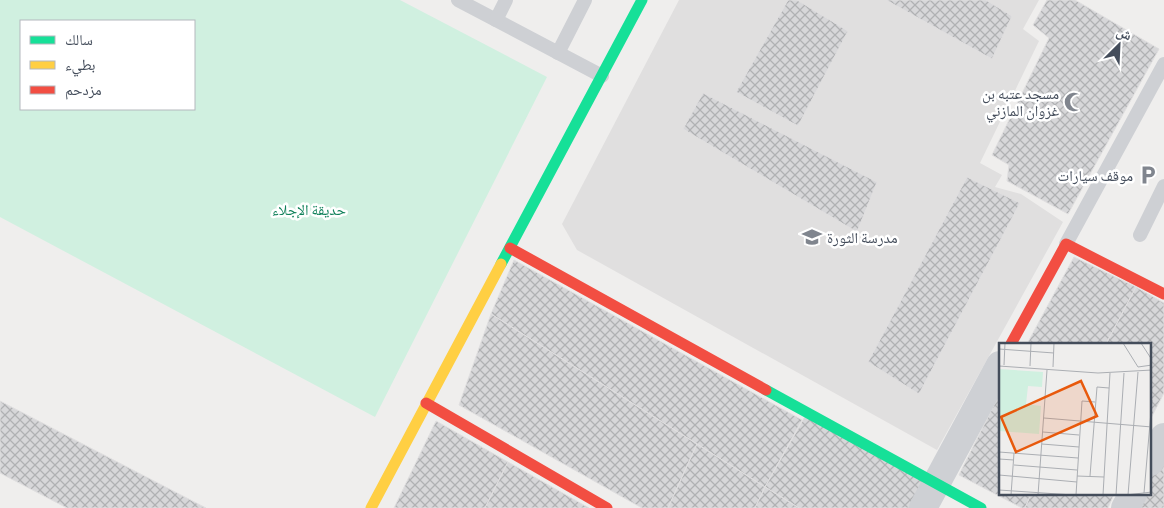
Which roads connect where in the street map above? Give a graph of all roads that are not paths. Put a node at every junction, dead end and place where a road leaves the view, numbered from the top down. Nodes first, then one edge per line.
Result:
1 (458, 0) edge
2 (506, 0) edge
3 (585, 0) edge
4 (642, 0) edge
5 (496, 20) junction
6 (558, 53) junction
7 (1164, 64) edge
8 (602, 76) junction
9 (1164, 186) edge
10 (1140, 235) dead end
11 (1066, 244) junction
12 (510, 248) junction
13 (1164, 294) edge
14 (1012, 343) edge
15 (999, 367) edge
16 (426, 404) junction
17 (1164, 437) edge
18 (1152, 458) edge
19 (936, 483) junction
20 (1132, 496) edge
21 (371, 508) edge
22 (607, 508) edge
23 (923, 508) edge
24 (981, 508) edge
25 (1125, 508) edge

1 - 5 lane
2 - 5 lane
3 - 6 lane
4 - 8 street
5 - 6 lane
6 - 8 lane
7 - 11 lane
8 - 12 street
9 - 10 lane
11 - 13 street
11 - 14 street
12 - 16 street
12 - 19 street
15 - 19 street
16 - 21 street
16 - 22 street
17 - 18 street
19 - 23 street
19 - 24 street
20 - 25 street

